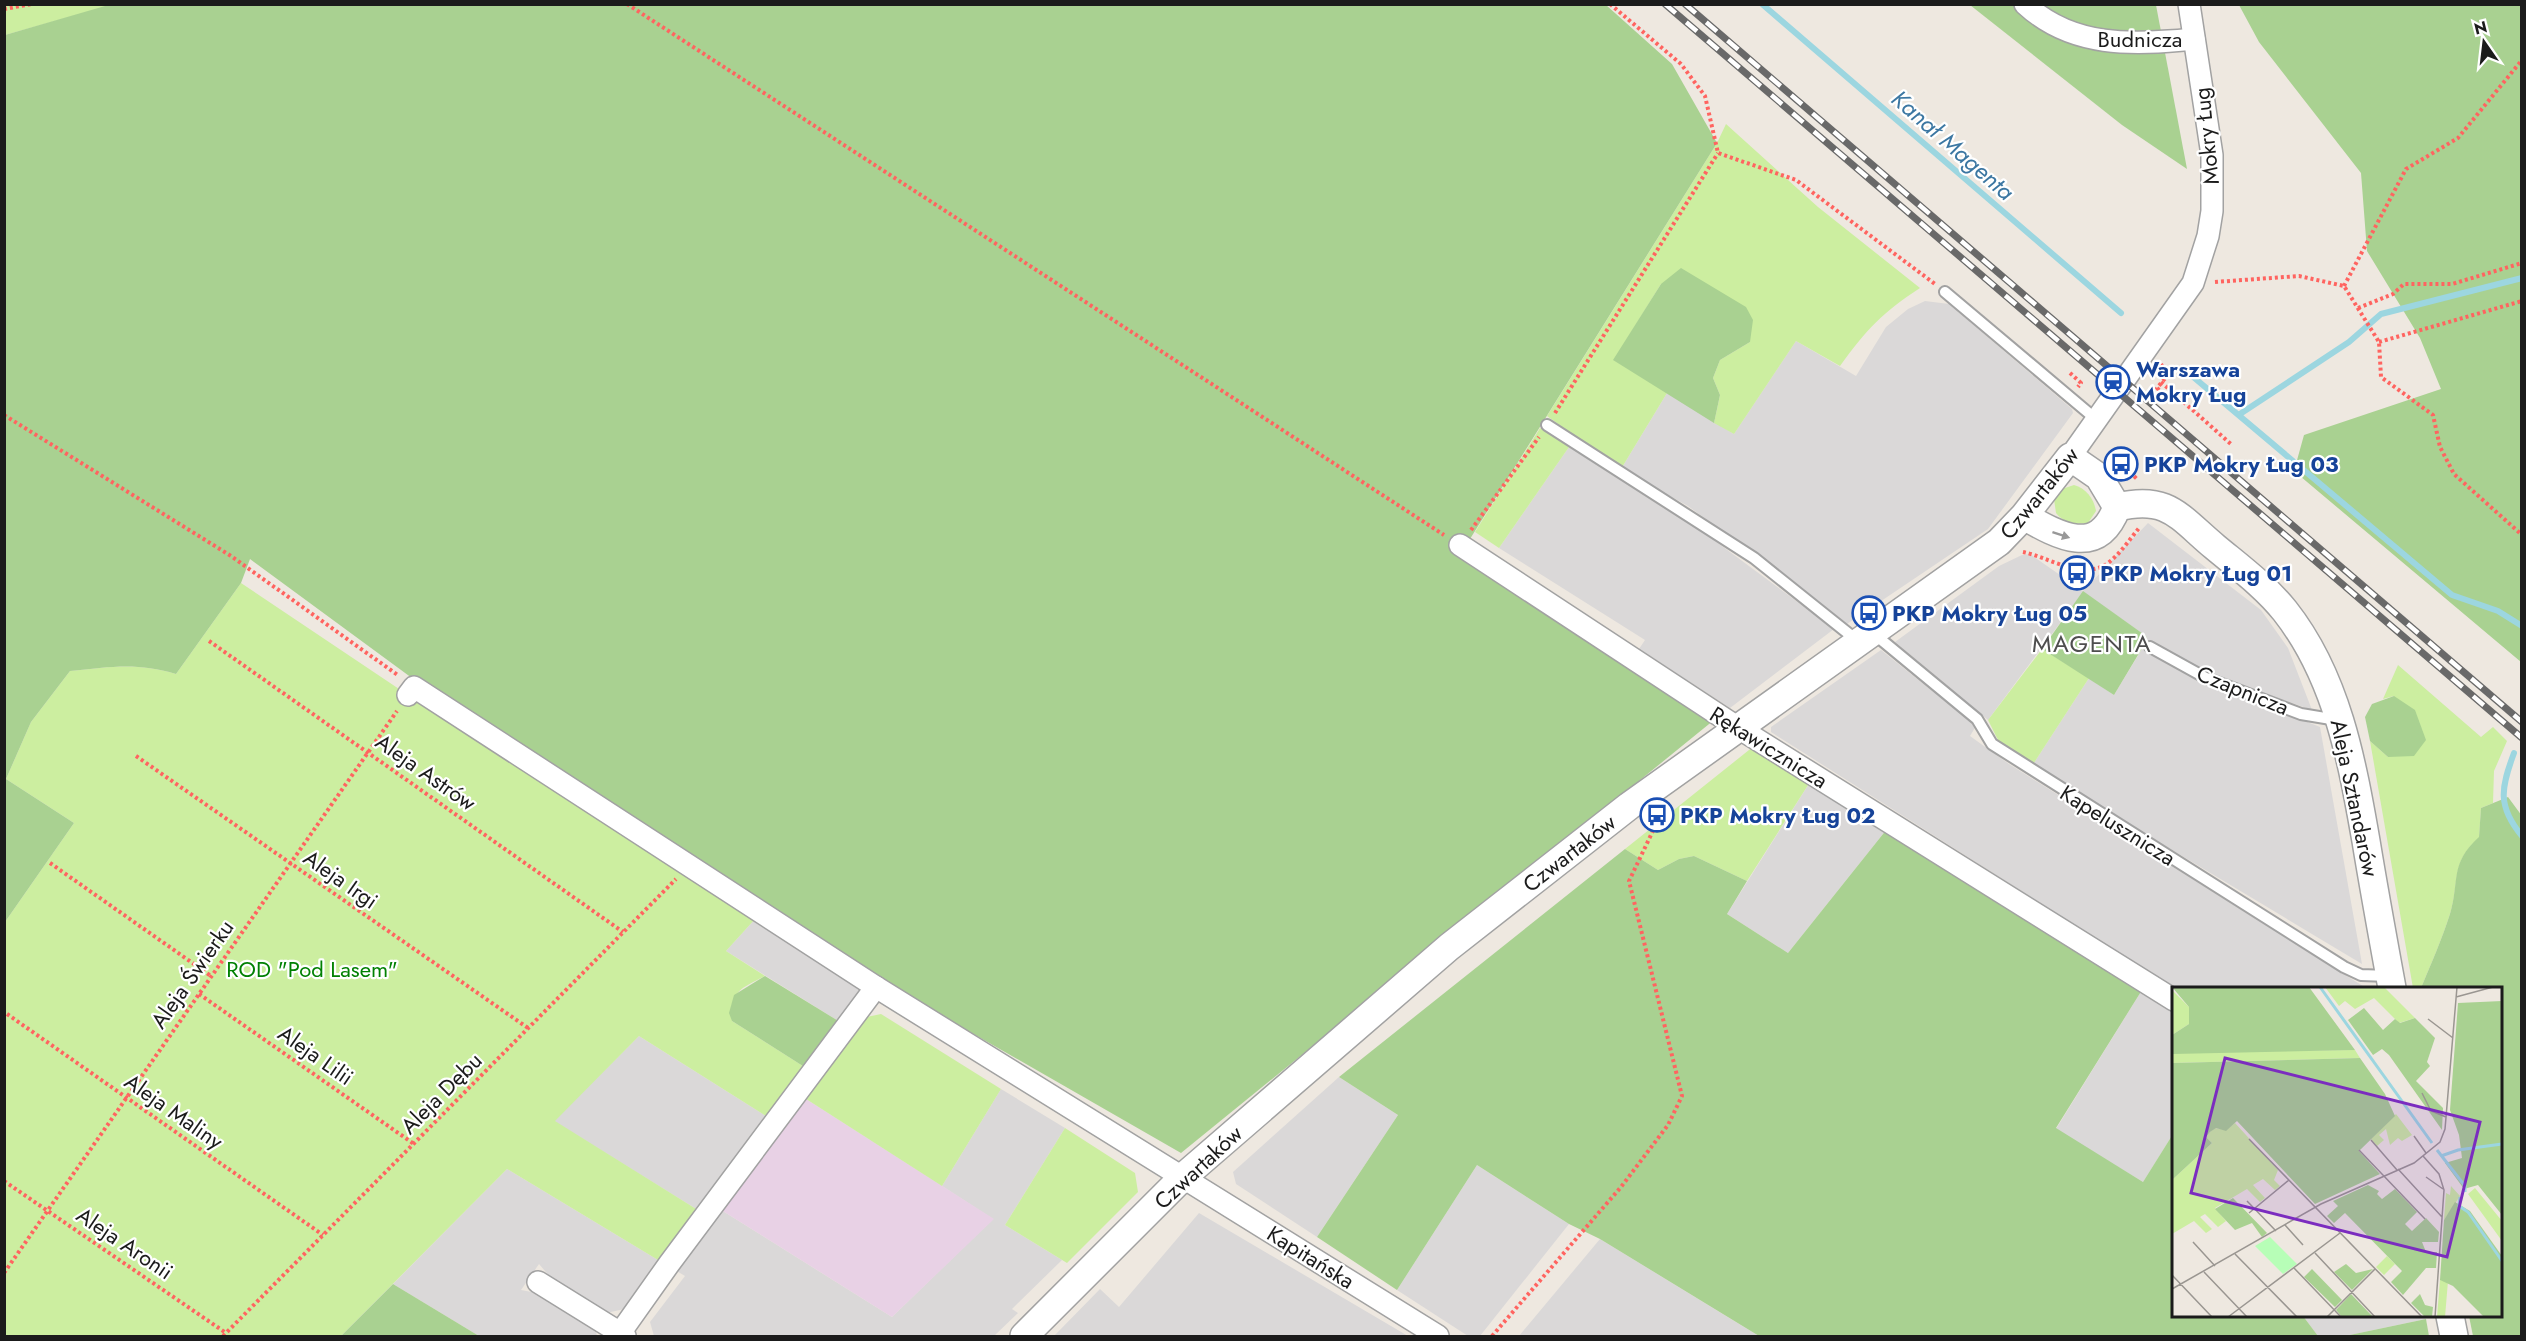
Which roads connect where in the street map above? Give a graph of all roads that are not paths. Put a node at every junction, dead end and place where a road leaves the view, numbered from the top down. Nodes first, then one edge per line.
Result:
1 (2025, 4) edge
2 (2188, 4) edge
3 (2194, 39) junction
4 (1945, 292) road end
5 (2121, 386) joint
6 (2097, 420) junction
7 (1547, 425) road end
8 (2070, 457) junction
9 (2117, 507) junction
10 (2024, 516) junction
11 (1460, 546) road end
12 (1866, 638) junction
13 (2150, 647) dead end
14 (411, 691) road end
15 (2341, 720) junction
16 (1737, 727) junction
17 (2391, 982) edge
18 (876, 987) junction
19 (2172, 999) edge
20 (1184, 1177) junction
21 (538, 1282) dead end
22 (2450, 1317) edge
23 (621, 1335) edge
24 (1024, 1336) edge
25 (1438, 1336) edge
26 (2454, 1336) edge

1 - 3 street, Budnicza
2 - 3 street, Mokry Ług
3 - 5 street, Mokry Ług
4 - 6 lane
5 - 6 street, Czwartaków
6 - 8 street, Czwartaków
7 - 12 lane, Kapelusznicza
8 - 9 street
8 - 10 street, Czwartaków
10 -> 9 street
9 - 15 street, Aleja Sztandarów
10 - 12 street, Czwartaków
11 - 16 street, Rękawicznicza
12 - 16 street, Czwartaków
12 - 17 lane, Kapelusznicza
13 - 15 lane, Czapnicza
14 - 18 street, Kapitańska
15 - 17 street, Aleja Sztandarów
16 - 19 street, Rękawicznicza
16 - 20 street, Czwartaków
18 - 20 street, Kapitańska
18 - 23 street
20 - 24 street, Czwartaków
20 - 25 street, Kapitańska
21 - 23 street
22 - 26 street

